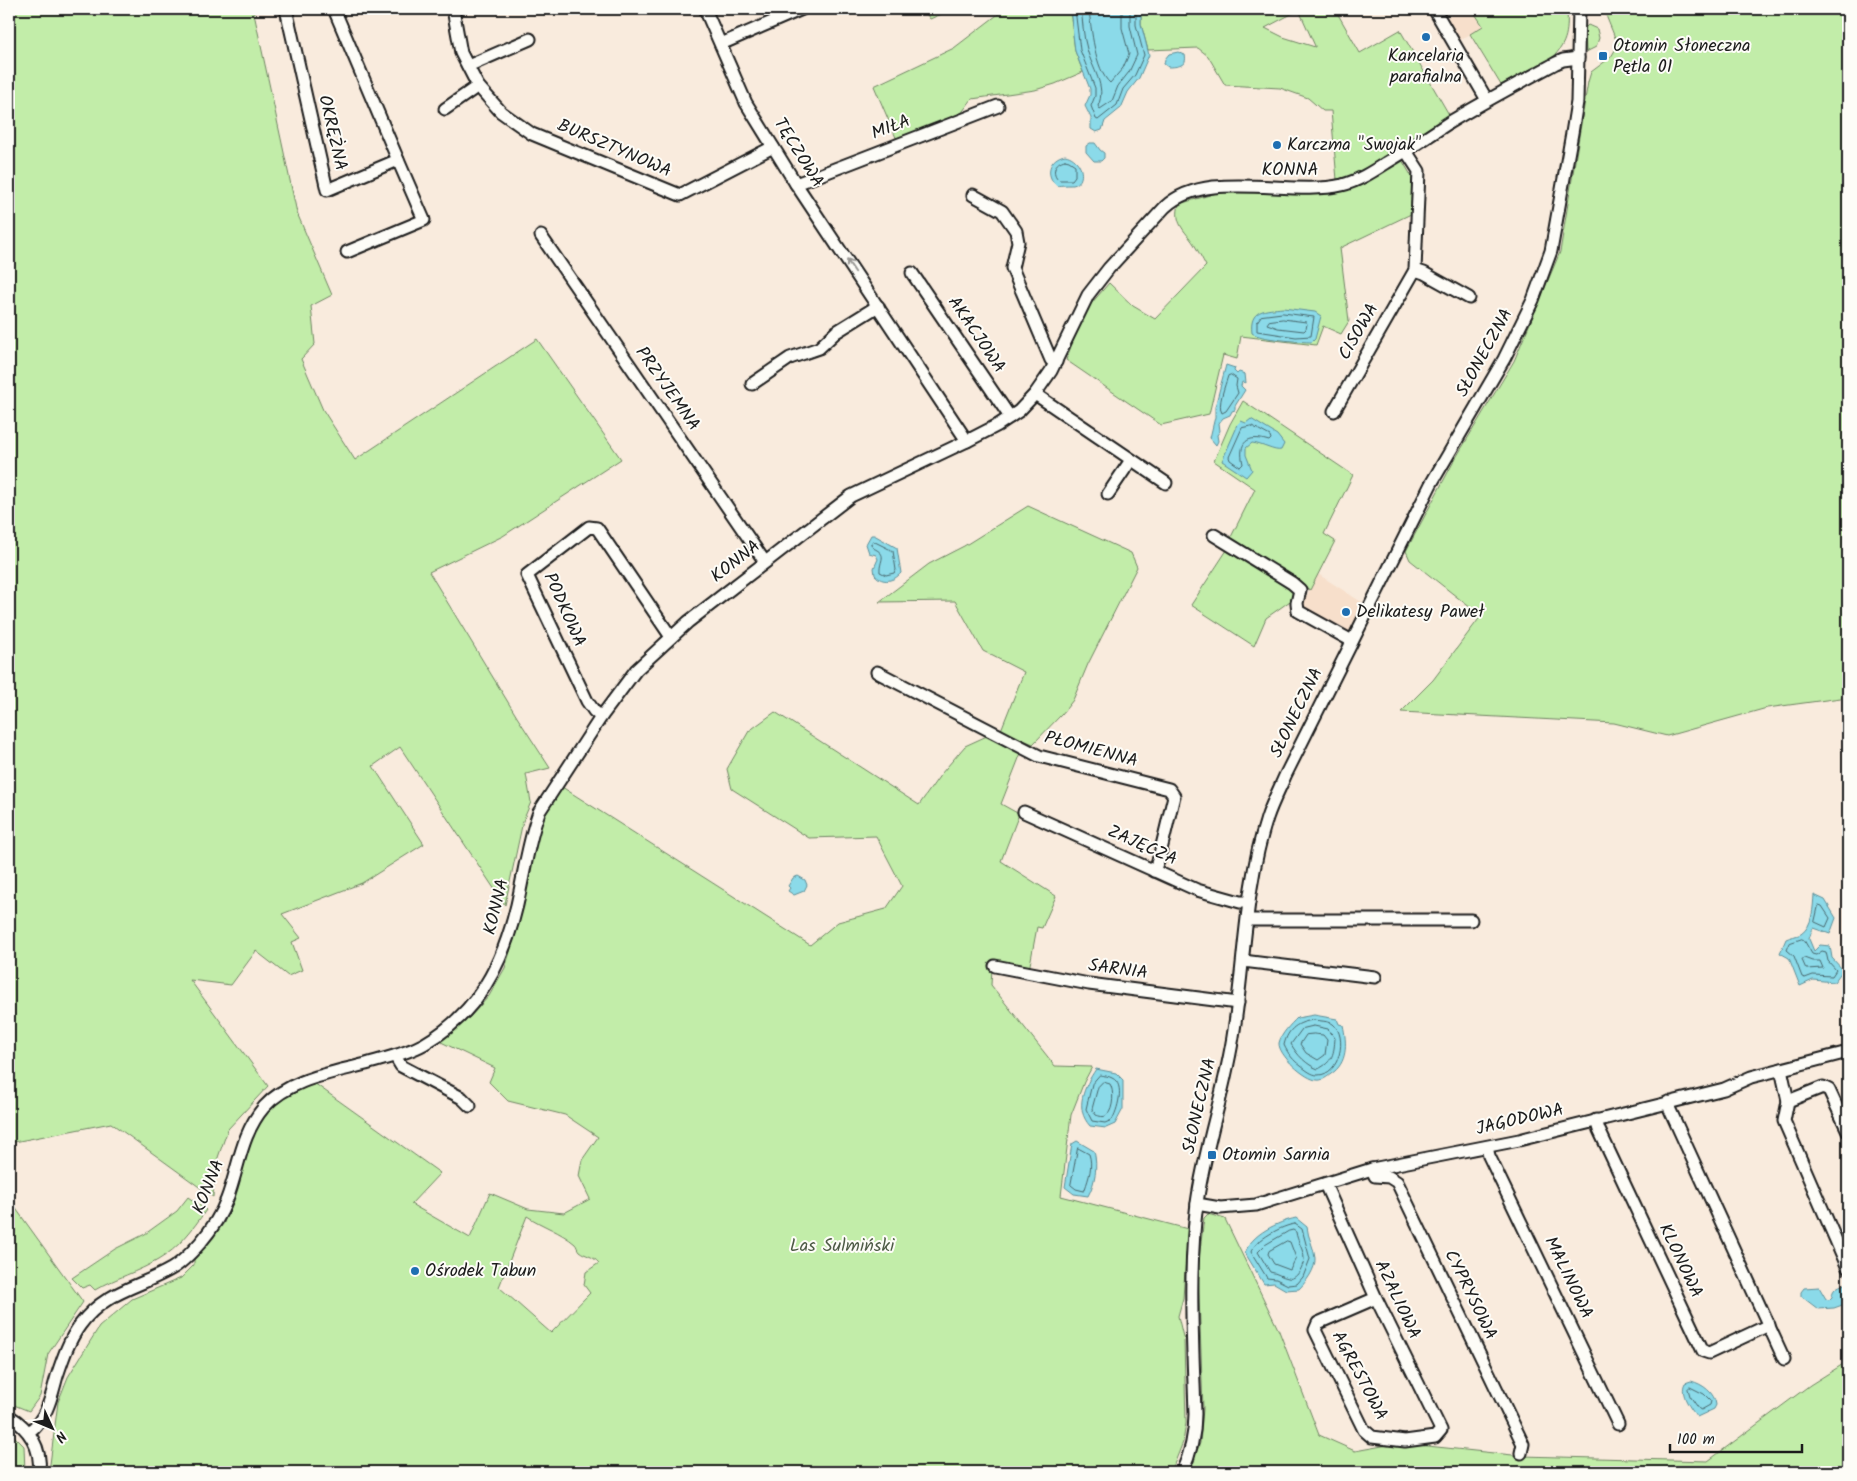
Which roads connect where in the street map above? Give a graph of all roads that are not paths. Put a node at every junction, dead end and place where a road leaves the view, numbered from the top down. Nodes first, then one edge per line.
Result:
1 (286, 9) edge
2 (334, 9) edge
3 (453, 9) edge
4 (706, 9) edge
5 (802, 9) edge
6 (1434, 9) edge
7 (1579, 9) edge
8 (530, 39) dead end
9 (721, 44) junction
10 (1578, 58) junction
11 (468, 66) junction
12 (478, 86) junction
13 (1487, 100) junction
14 (998, 106) dead end
15 (445, 109) dead end
16 (773, 147) junction
17 (1406, 151) junction
18 (398, 160) junction
19 (796, 184) junction
20 (973, 194) dead end
21 (541, 236) dead end
22 (347, 252) dead end
23 (1415, 270) junction
24 (912, 273) dead end
25 (1468, 298) dead end
26 (878, 306) junction
27 (1056, 362) junction
28 (752, 384) dead end
29 (1035, 394) junction
30 (1334, 411) dead end
31 (1010, 417) junction
32 (967, 442) junction
33 (1131, 460) junction
34 (1166, 483) dead end
35 (1108, 494) dead end
36 (1214, 535) dead end
37 (765, 562) junction
38 (671, 637) junction
39 (1352, 641) junction
40 (877, 672) dead end
41 (601, 717) junction
42 (1024, 812) dead end
43 (1154, 870) junction
44 (1249, 902) junction
45 (1248, 920) junction
46 (1471, 920) dead end
47 (1243, 961) junction
48 (994, 966) dead end
49 (1375, 977) dead end
50 (1238, 1003) junction
51 (1848, 1052) edge
52 (395, 1056) junction
53 (1781, 1069) junction
54 (1788, 1101) junction
55 (1668, 1102) junction
56 (470, 1106) dead end
57 (1596, 1120) junction
58 (1848, 1131) edge
59 (1487, 1147) junction
60 (1372, 1169) junction
61 (1325, 1184) junction
62 (1197, 1204) junction
63 (1846, 1253) edge
64 (1848, 1268) edge
65 (1376, 1298) junction
66 (1769, 1325) junction
67 (1784, 1359) dead end
68 (9, 1416) edge
69 (1618, 1424) dead end
70 (1441, 1430) joint
71 (29, 1432) junction
72 (1521, 1453) dead end
73 (39, 1472) edge
74 (1182, 1472) edge

1 - 18 street, OKRĘŻNA
2 - 18 street
3 - 11 street, BURSZTYNOWA
4 - 9 street, TĘCZOWA
5 - 9 street
6 - 13 street
7 - 10 street, SŁONECZNA
8 - 11 street
9 - 16 street, TĘCZOWA
10 - 13 street, KONNA
10 - 39 street, SŁONECZNA
11 - 12 street, BURSZTYNOWA
12 - 15 street
12 - 16 street, BURSZTYNOWA
13 - 17 street, KONNA
14 - 19 street, MIŁA
16 - 19 street, TĘCZOWA
17 - 23 street, CISOWA
17 - 27 street, KONNA
18 - 22 street
26 -> 19 street, TĘCZOWA
20 - 27 street
21 - 37 street, PRZYJEMNA
23 - 25 street
23 - 30 street, CISOWA
24 - 31 street, AKACJOWA
26 - 28 street
26 - 32 street, TĘCZOWA
27 - 29 street, KONNA
29 - 31 street, KONNA
29 - 33 street
31 - 32 street, KONNA
32 - 37 street, KONNA
33 - 34 street
33 - 35 street
36 - 39 street
37 - 38 street, KONNA
38 - 41 street, KONNA
38 - 41 street, PODKOWA
39 - 44 street, SŁONECZNA
40 - 43 street, PŁOMIENNA
41 - 52 street, KONNA
42 - 43 street, ZAJĘCZA
43 - 44 street, ZAJĘCZA
44 - 45 street, SŁONECZNA
45 - 46 street
45 - 47 street, SŁONECZNA
47 - 49 street
47 - 50 street, SŁONECZNA
48 - 50 street, SARNIA
50 - 62 street, SŁONECZNA
51 - 53 street, JAGODOWA
52 - 56 street
52 - 71 street, KONNA
53 - 54 street
53 - 55 street, JAGODOWA
54 - 58 street
54 - 63 street
55 - 57 street, JAGODOWA
55 - 66 street
57 - 59 street, JAGODOWA
57 - 66 street, KLONOWA
59 - 60 street, JAGODOWA
59 - 69 street, MALINOWA
60 - 61 street, JAGODOWA
60 - 72 street, CYPRYSOWA
61 - 62 street, JAGODOWA
61 - 65 street, AZALIOWA
62 - 74 street, SŁONECZNA
63 - 64 street
65 - 70 street, AZALIOWA
65 - 70 street, AGRESTOWA
66 - 67 street
68 - 71 street
71 - 73 street

